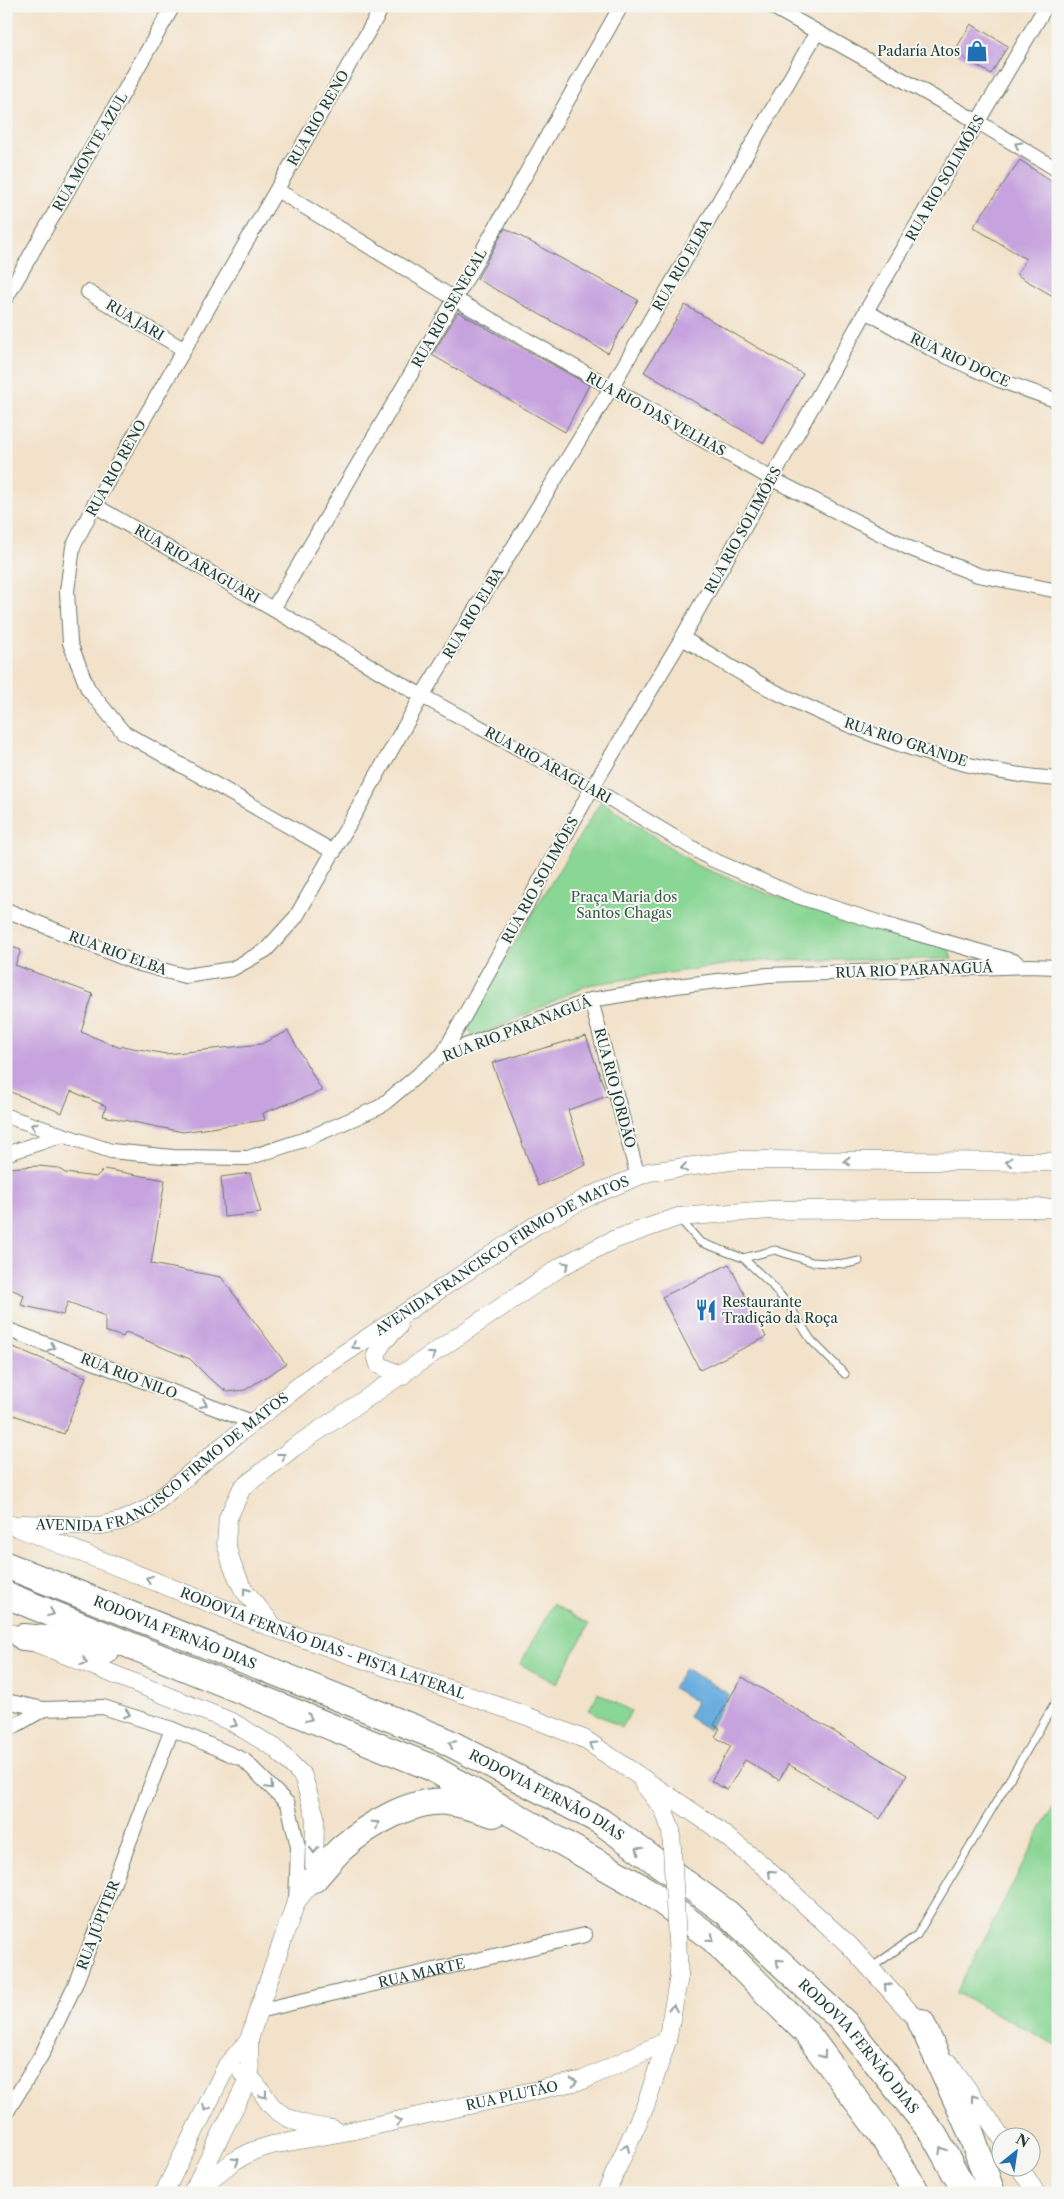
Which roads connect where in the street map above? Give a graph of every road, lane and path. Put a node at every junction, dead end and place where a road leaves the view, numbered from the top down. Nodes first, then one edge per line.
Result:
1 (173, 6) edge
2 (383, 6) edge
3 (621, 6) edge
4 (771, 6) edge
5 (1046, 6) edge
6 (817, 32) junction
7 (978, 122) junction
8 (1058, 170) edge
9 (276, 190) junction
10 (88, 292) dead end
11 (6, 298) edge
12 (455, 299) junction
13 (866, 311) junction
14 (183, 349) junction
15 (611, 388) junction
16 (1058, 401) edge
17 (772, 479) junction
18 (94, 505) junction
19 (1058, 591) edge
20 (273, 608) junction
21 (682, 638) junction
22 (422, 696) junction
23 (1058, 779) edge
24 (592, 788) junction
25 (334, 852) junction
26 (6, 910) edge
27 (1029, 966) junction
28 (1058, 967) edge
29 (591, 1000) junction
30 (443, 1054) junction
31 (8, 1120) edge
32 (63, 1135) junction
33 (6, 1154) edge
34 (1058, 1162) edge
35 (638, 1177) junction
36 (1058, 1208) edge
37 (678, 1217) junction
38 (743, 1258) junction
39 (859, 1262) dead end
40 (425, 1301) junction
41 (6, 1329) edge
42 (845, 1374) dead end
43 (402, 1376) junction
44 (252, 1422) junction
45 (8, 1524) edge
46 (6, 1565) edge
47 (6, 1595) edge
48 (276, 1629) junction
49 (14, 1634) edge
50 (1058, 1698) edge
51 (264, 1699) junction
52 (6, 1701) edge
53 (44, 1709) junction
54 (172, 1729) junction
55 (6, 1731) edge
56 (634, 1771) junction
57 (314, 1879) junction
58 (646, 1890) junction
59 (296, 1902) junction
60 (584, 1935) dead end
61 (871, 1968) junction
62 (258, 2011) junction
63 (921, 2022) junction
64 (249, 2040) junction
65 (667, 2041) junction
66 (227, 2065) junction
67 (250, 2076) junction
68 (6, 2113) edge
69 (994, 2126) edge
70 (350, 2131) junction
71 (880, 2132) junction
72 (1025, 2176) edge
73 (164, 2193) edge
74 (192, 2193) edge
75 (199, 2193) edge
76 (606, 2193) edge
77 (904, 2193) edge
78 (917, 2193) edge
79 (966, 2193) edge
80 (992, 2193) edge
81 (1036, 2193) edge

1 - 11 street, RUA MONTE AZUL
2 - 9 street, RUA RIO RENO
3 - 12 street, RUA RIO SENEGAL
4 - 6 street
5 - 7 street, RUA RIO SOLIMÕES
6 - 7 street
6 - 15 street, RUA RIO ELBA
8 -> 7 street
7 - 13 street, RUA RIO SOLIMÕES
9 - 12 street, RUA RIO DAS VELHAS
9 - 14 street, RUA RIO RENO
10 - 14 street, RUA JARI
12 - 15 street, RUA RIO DAS VELHAS
12 - 20 street, RUA RIO SENEGAL
13 - 16 street, RUA RIO DOCE
13 - 17 street, RUA RIO SOLIMÕES
14 - 18 street, RUA RIO RENO
15 - 17 street, RUA RIO DAS VELHAS
15 - 22 street, RUA RIO ELBA
17 - 19 street, RUA RIO DAS VELHAS
17 - 21 street, RUA RIO SOLIMÕES
18 - 20 street, RUA RIO ARAGUARI
18 - 25 street, RUA RIO RENO
20 - 22 street, RUA RIO ARAGUARI
21 - 23 street, RUA RIO GRANDE
21 - 24 street, RUA RIO SOLIMÕES
22 - 24 street, RUA RIO ARAGUARI
22 - 25 street, RUA RIO ELBA
24 - 27 street, RUA RIO ARAGUARI
24 - 30 street, RUA RIO SOLIMÕES
25 - 26 street, RUA RIO ELBA
27 - 28 street, RUA RIO PARANAGUÁ
27 - 29 street, RUA RIO PARANAGUÁ
29 - 30 street, RUA RIO PARANAGUÁ
29 - 35 street, RUA RIO JORDÃO
30 - 32 street, RUA RIO PARANAGUÁ
32 -> 31 street, RUA RIO PARANAGUÁ
32 - 33 street
34 -> 35 street, AVENIDA FRANCISCO FIRMO DE MATOS
35 - 40 street, AVENIDA FRANCISCO FIRMO DE MATOS
36 - 37 street
37 - 38 lane
43 -> 37 street
38 - 39 lane
38 - 42 lane
40 - 43 street
40 -> 44 street, AVENIDA FRANCISCO FIRMO DE MATOS
41 -> 44 street, RUA RIO NILO
48 -> 43 street
44 - 45 street, AVENIDA FRANCISCO FIRMO DE MATOS
48 -> 45 street, RODOVIA FERNÃO DIAS - PISTA LATERAL
79 -> 46 highway, RODOVIA FERNÃO DIAS
47 -> 51 highway, RODOVIA FERNÃO DIAS
56 -> 48 street, RODOVIA FERNÃO DIAS - PISTA LATERAL
49 - 51 highway
49 -> 57 street
50 - 61 lane
51 -> 58 highway, RODOVIA FERNÃO DIAS
52 - 53 street
53 -> 54 street
53 - 55 street
54 -> 59 street
54 - 68 street, RUA JÚPITER
61 -> 56 street
65 -> 56 street, bridge
57 -> 58 highway
57 - 59 street
58 -> 71 highway, RODOVIA FERNÃO DIAS
59 - 62 street
60 - 62 street, RUA MARTE
63 -> 61 street
62 - 64 street
69 -> 63 street
63 - 80 highway
64 - 66 street
64 - 67 street
70 -> 65 street, RUA PLUTÃO
76 -> 65 street
66 - 67 street, RUA PLUTÃO
66 -> 73 street
67 -> 70 street, RUA PLUTÃO
67 - 74 street
75 -> 70 street, RUA PLUTÃO
71 - 77 highway
71 - 78 highway, RODOVIA FERNÃO DIAS
72 - 81 street

